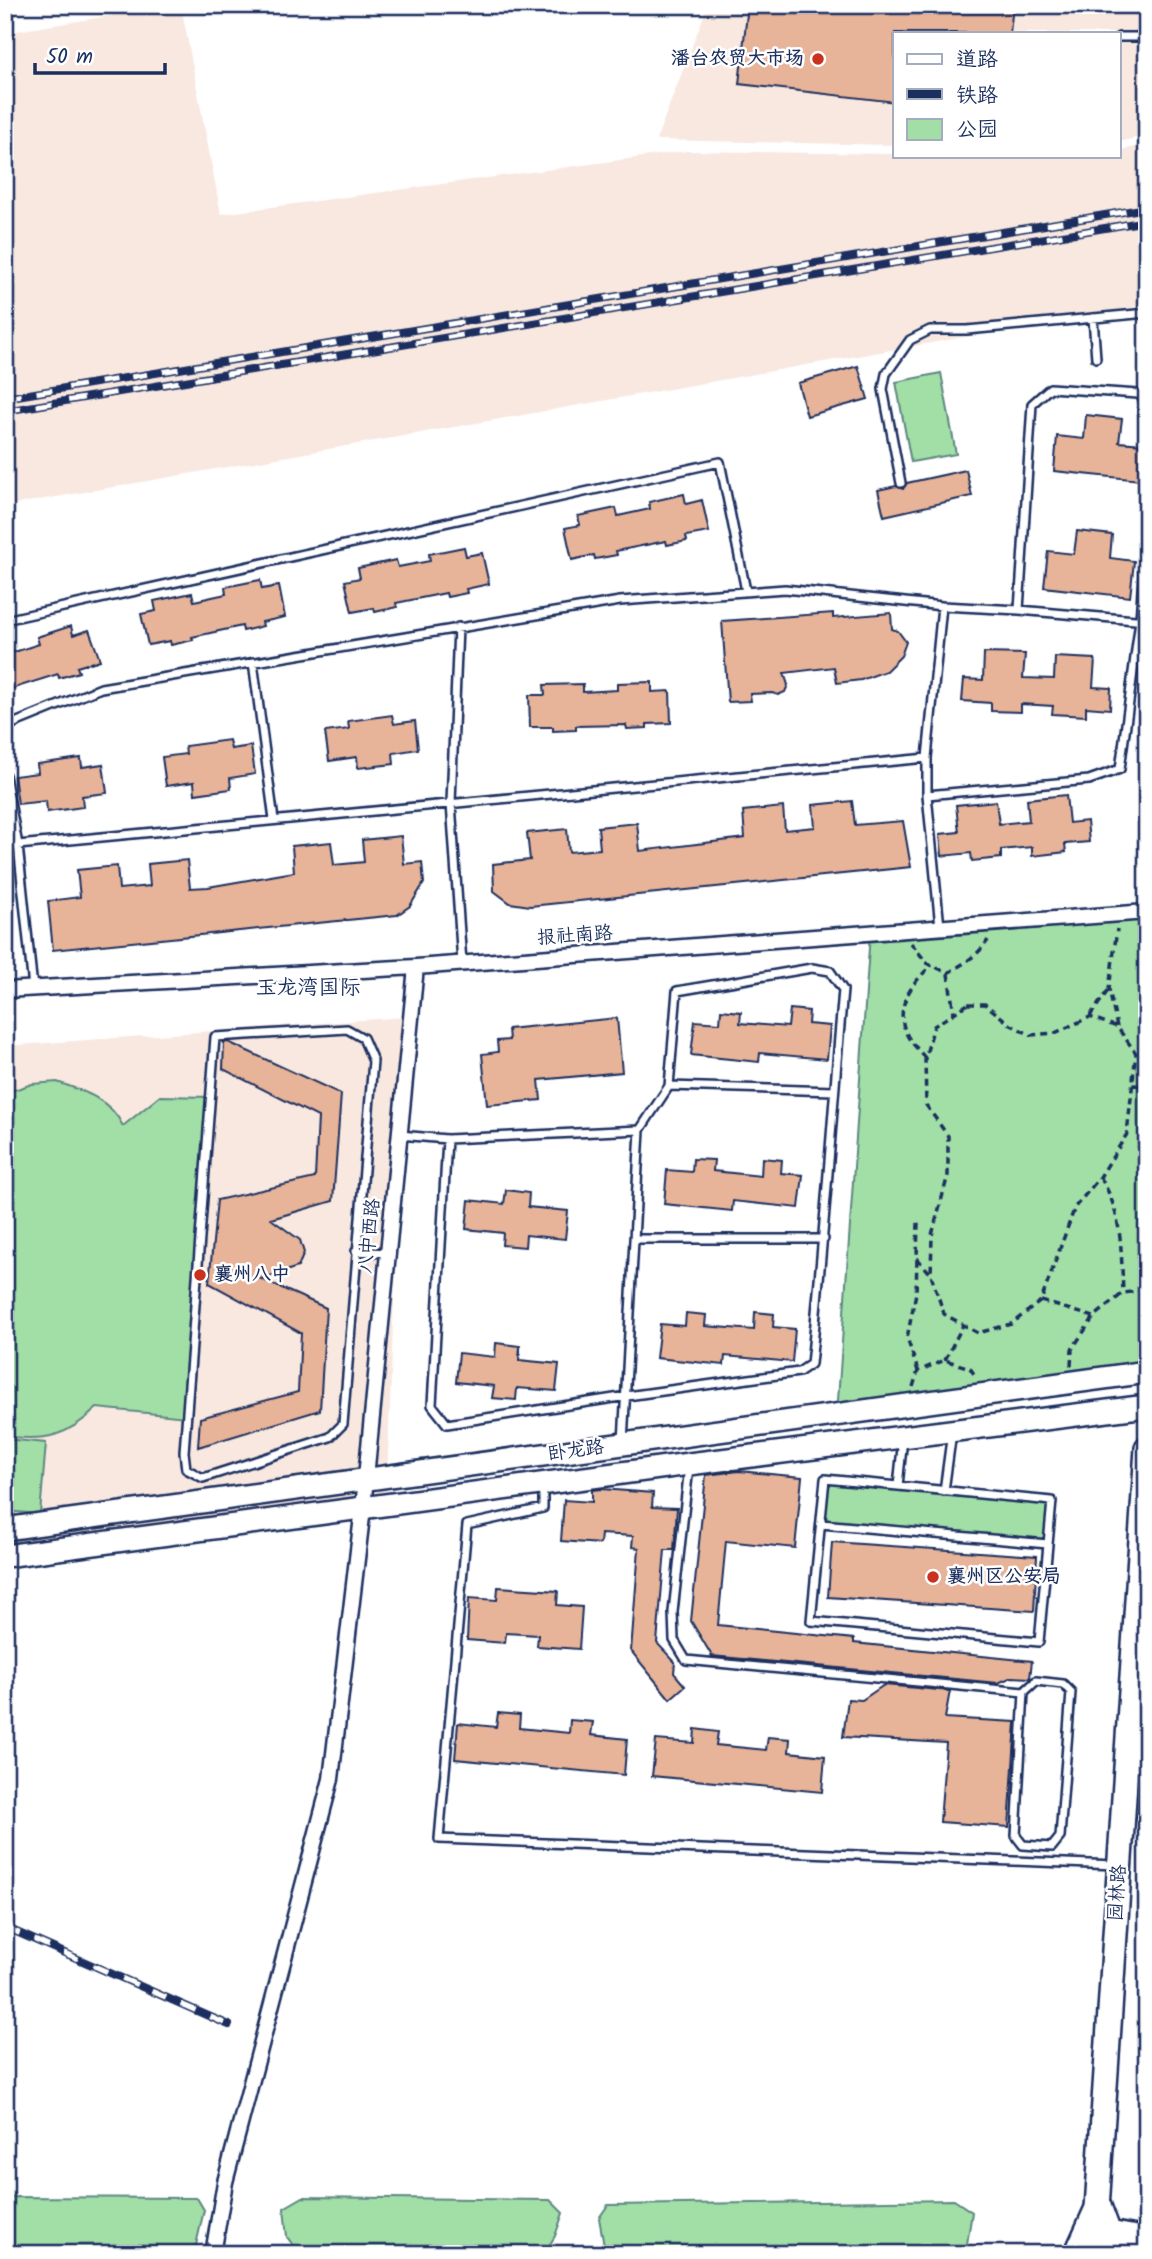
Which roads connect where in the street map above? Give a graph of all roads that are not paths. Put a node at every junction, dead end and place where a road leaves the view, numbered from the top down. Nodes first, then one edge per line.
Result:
1 (1120, 37) edge
2 (1147, 37) edge
3 (1147, 313) edge
4 (1093, 318) junction
5 (1096, 358) dead end
6 (1147, 401) edge
7 (901, 483) dead end
8 (1147, 518) edge
9 (746, 591) junction
10 (942, 606) junction
11 (1019, 610) junction
12 (5, 620) edge
13 (1143, 621) edge
14 (458, 627) junction
15 (253, 662) junction
16 (5, 727) edge
17 (927, 758) junction
18 (5, 775) edge
19 (927, 794) junction
20 (451, 803) junction
21 (274, 820) junction
22 (18, 845) junction
23 (5, 847) edge
24 (1147, 912) edge
25 (940, 928) junction
26 (462, 964) junction
27 (416, 967) junction
28 (33, 989) junction
29 (5, 990) edge
30 (668, 1086) junction
31 (834, 1091) junction
32 (640, 1130) junction
33 (400, 1135) junction
34 (447, 1139) junction
35 (634, 1239) junction
36 (824, 1239) junction
37 (356, 1251) junction
38 (387, 1253) junction
39 (1147, 1372) edge
40 (627, 1396) junction
41 (1147, 1406) edge
42 (952, 1432) junction
43 (903, 1438) junction
44 (623, 1445) junction
45 (1147, 1448) edge
46 (689, 1464) junction
47 (365, 1481) junction
48 (543, 1483) junction
49 (898, 1486) junction
50 (944, 1491) junction
51 (363, 1508) junction
52 (821, 1524) junction
53 (5, 1529) edge
54 (1048, 1544) junction
55 (5, 1556) edge
56 (1024, 1692) junction
57 (1041, 1846) junction
58 (1041, 1862) junction
59 (1120, 1865) junction
60 (1098, 2203) junction
61 (1147, 2240) edge
62 (213, 2254) edge
63 (1074, 2254) edge
64 (1094, 2254) edge

1 - 2 lane
3 - 4 lane
4 - 5 lane
4 - 7 lane
6 - 11 lane
8 - 13 lane
9 - 10 lane
9 - 12 lane
9 - 14 lane
10 - 11 lane
10 - 17 lane
11 - 13 lane
13 - 19 lane
14 - 15 lane
14 - 20 lane
15 - 16 lane
15 - 21 lane
17 - 19 lane
17 - 20 lane
18 - 22 lane
19 - 25 lane
20 - 21 lane
20 - 26 lane
21 - 22 lane
22 - 23 lane
22 - 28 lane
24 - 25 street, 报社南路
25 - 26 street, 报社南路
26 - 27 street, 报社南路
27 - 28 street, 报社南路
27 - 33 street, 八中西路
28 - 29 street, 报社南路
30 - 31 lane
30 - 31 lane
30 - 32 lane
31 - 36 lane
32 - 34 lane
32 - 35 lane
33 - 34 lane
33 - 38 street, 八中西路
34 - 40 lane
35 - 36 lane
35 - 40 lane
36 - 40 lane
37 - 37 lane
37 - 38 lane
38 - 47 street, 八中西路
39 - 44 main road, 卧龙路
40 - 44 lane
41 - 42 main road, 卧龙路
42 - 43 main road, 卧龙路
42 - 50 lane
43 - 46 main road, 卧龙路
43 - 49 lane
44 - 47 main road, 卧龙路
45 - 59 main road, 园林路
46 - 48 main road, 卧龙路
46 - 56 lane
47 - 51 street, 八中西路
47 - 53 main road, 卧龙路
48 - 51 main road, 卧龙路
48 - 58 lane
49 - 50 lane
49 - 52 lane
50 - 54 lane
51 - 55 main road, 卧龙路
51 - 62 street, 八中西路
52 - 54 lane
52 - 54 lane
56 - 57 lane
56 - 57 lane
57 - 58 lane
58 - 59 lane
59 - 60 main road, 园林路
60 - 61 main road
60 - 63 street
60 - 64 main road, 园林路

